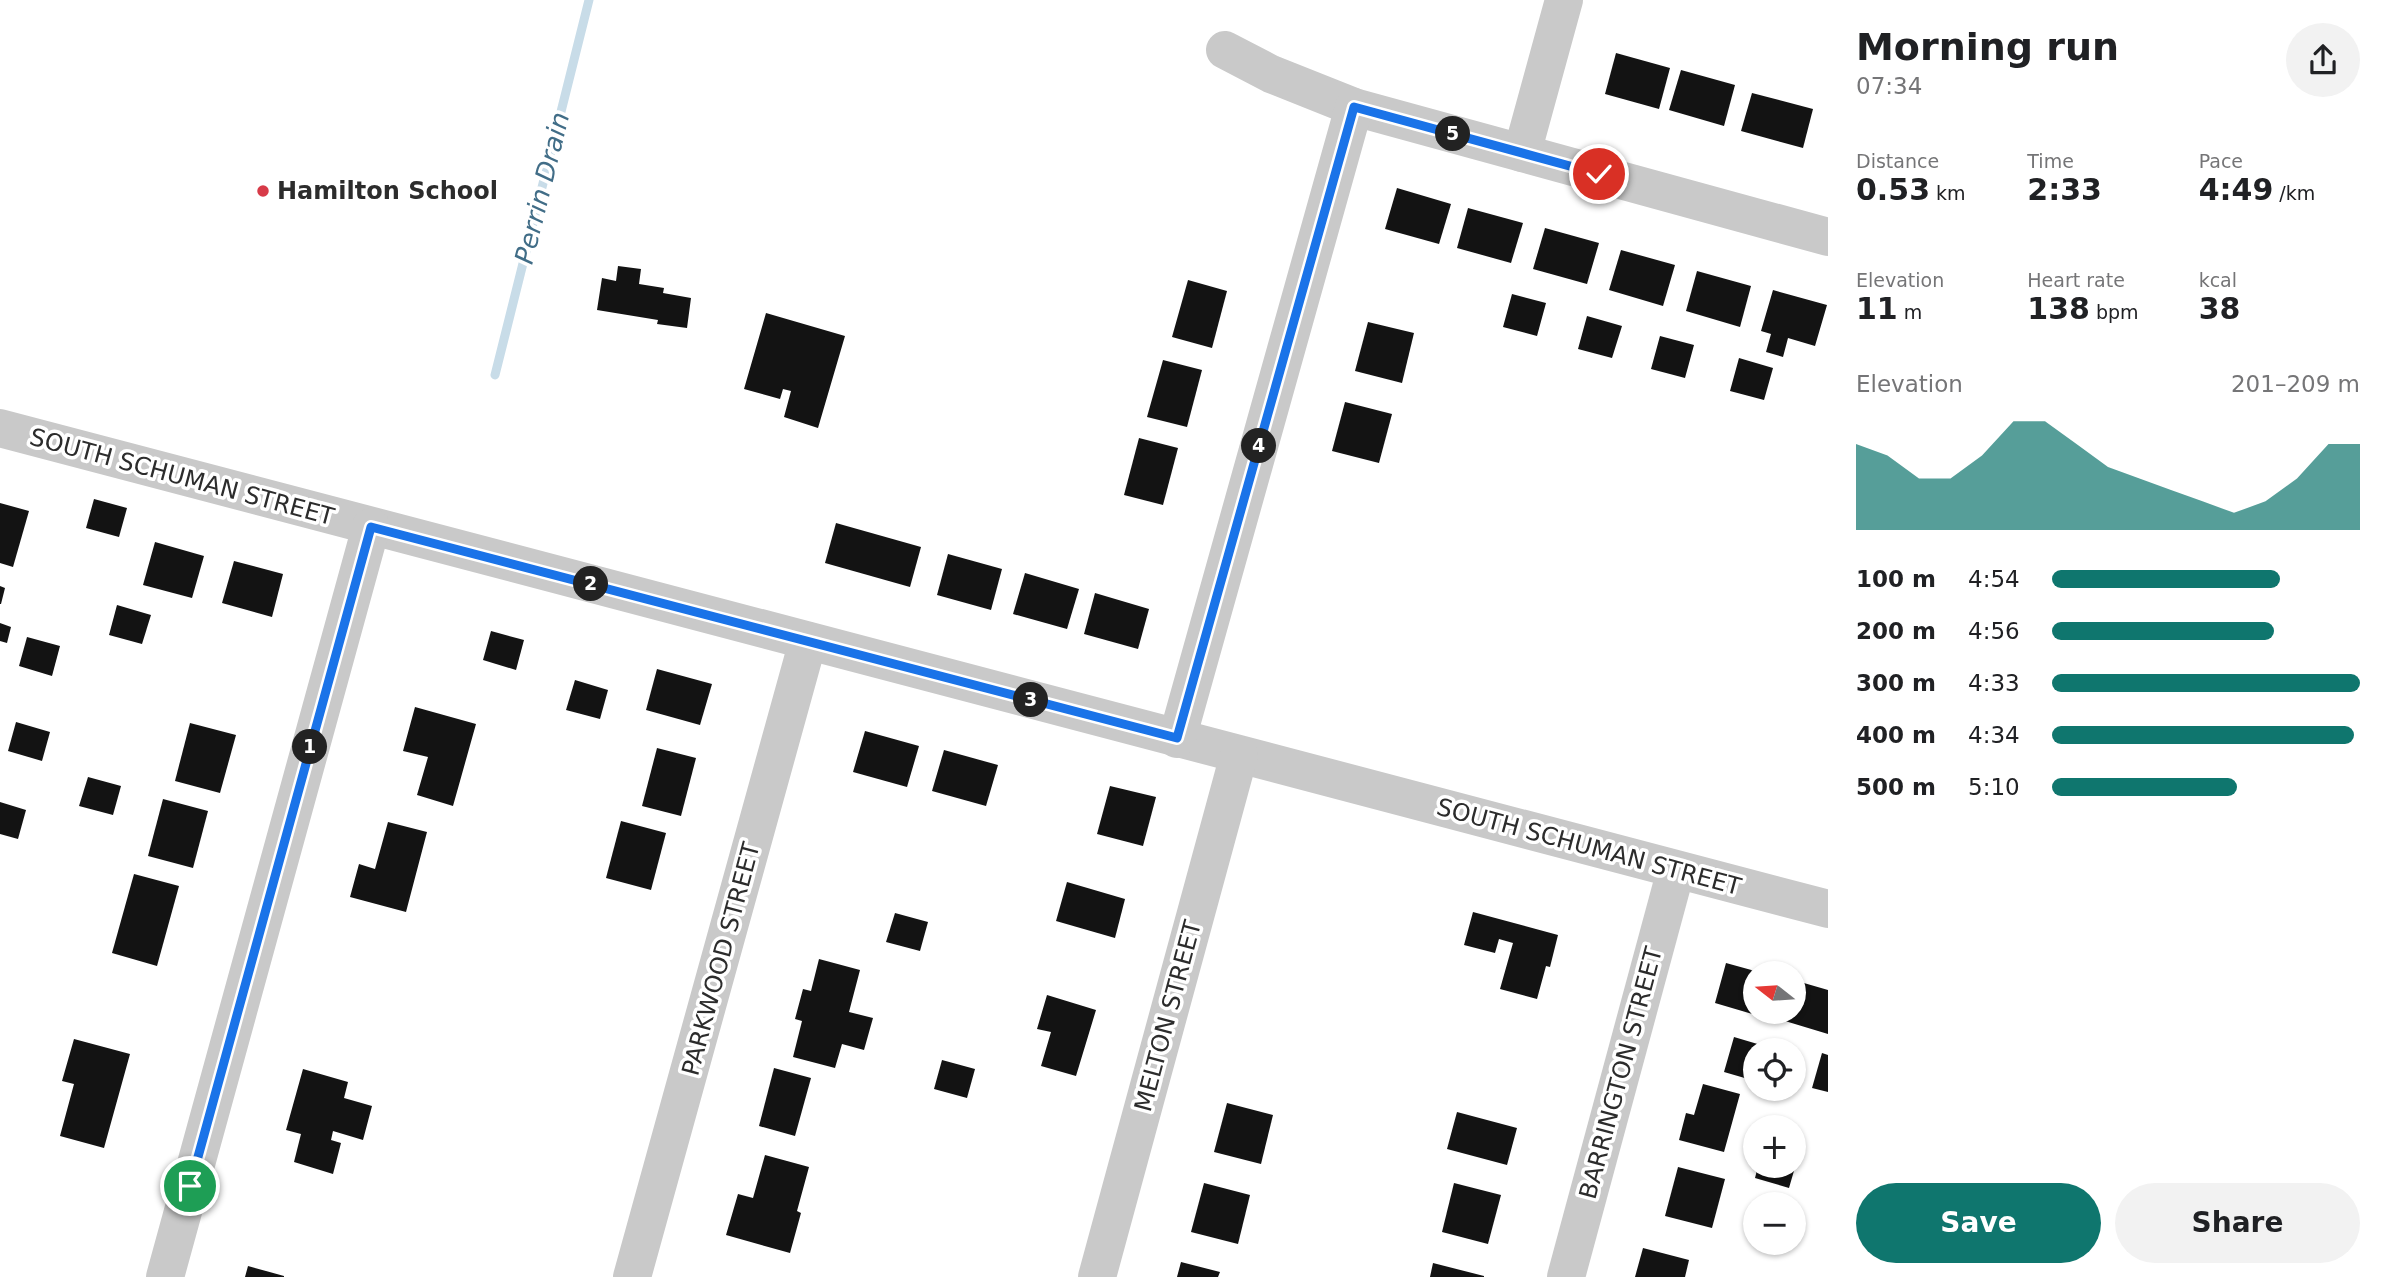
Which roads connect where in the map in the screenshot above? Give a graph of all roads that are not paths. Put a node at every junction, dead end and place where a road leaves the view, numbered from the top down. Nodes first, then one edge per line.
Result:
1 (1564, 0) edge
2 (1225, 50) dead end
3 (1354, 107) junction
4 (1522, 153) junction
5 (1828, 237) edge
6 (0, 429) edge
7 (371, 527) junction
8 (808, 641) junction
9 (1177, 738) junction
10 (1239, 755) junction
11 (1676, 870) junction
12 (1828, 909) edge
13 (165, 1277) edge
14 (632, 1277) edge
15 (1097, 1277) edge
16 (1566, 1277) edge

1 - 4 street
2 - 3 street
3 - 4 street
3 - 9 street
4 - 5 street
6 - 7 street, SOUTH SCHUMAN STREET
7 - 8 street, SOUTH SCHUMAN STREET
7 - 13 street
8 - 9 street, SOUTH SCHUMAN STREET
8 - 14 street, PARKWOOD STREET
9 - 10 street, SOUTH SCHUMAN STREET
10 - 11 street, SOUTH SCHUMAN STREET
10 - 15 street, MELTON STREET
11 - 12 street, SOUTH SCHUMAN STREET
11 - 16 street, BARRINGTON STREET

